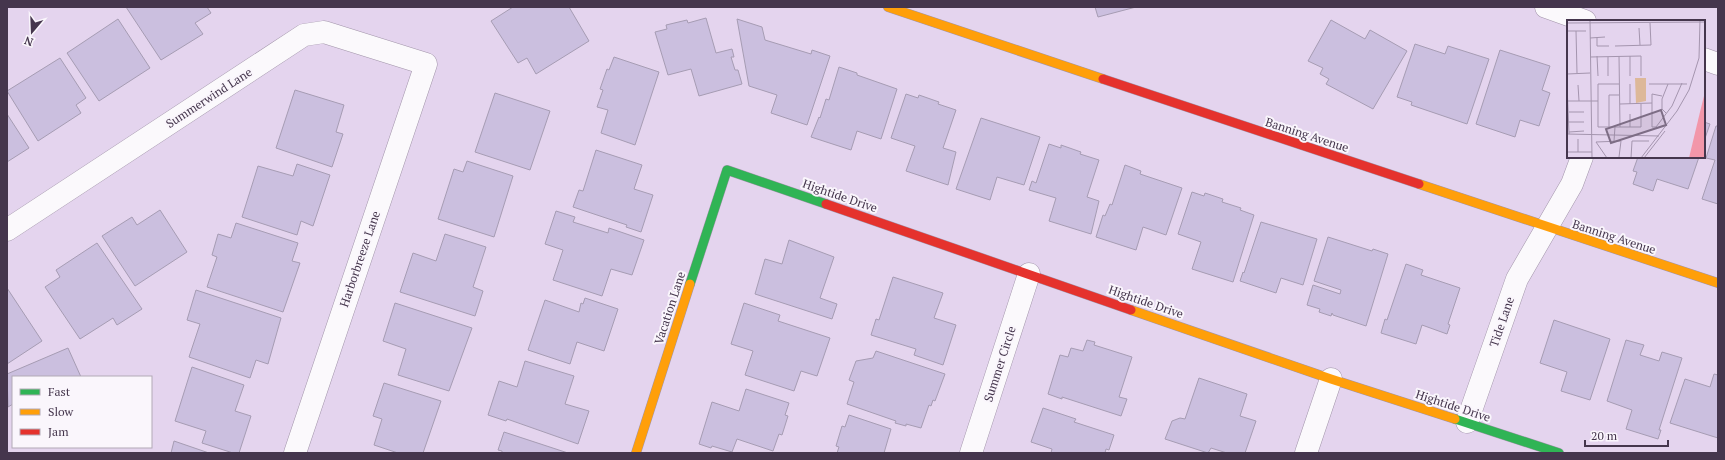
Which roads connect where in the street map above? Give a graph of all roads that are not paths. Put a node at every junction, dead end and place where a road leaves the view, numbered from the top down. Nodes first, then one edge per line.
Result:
1 (888, 7) edge
2 (1546, 7) edge
3 (1582, 20) edge
4 (1705, 59) edge
5 (426, 64) joint
6 (1718, 64) edge
7 (1582, 158) edge
8 (727, 170) joint
9 (1546, 227) junction
10 (7, 230) edge
11 (1029, 274) junction
12 (1718, 284) edge
13 (1331, 380) junction
14 (1467, 422) junction
15 (294, 453) edge
16 (636, 453) edge
17 (970, 453) edge
18 (1306, 453) edge
19 (1558, 453) edge

1 - 9 street, Banning Avenue
2 - 3 street
4 - 6 street
5 - 10 street, Summerwind Lane
5 - 15 street, Harborbreeze Lane
7 - 9 street, Tide Lane
8 - 11 street, Hightide Drive
8 - 16 street, Vacation Lane
9 - 12 street, Banning Avenue
9 - 14 street, Tide Lane
11 - 13 street, Hightide Drive
11 - 17 street, Summer Circle
13 - 14 street, Hightide Drive
13 - 18 street
14 - 19 street, Hightide Drive

